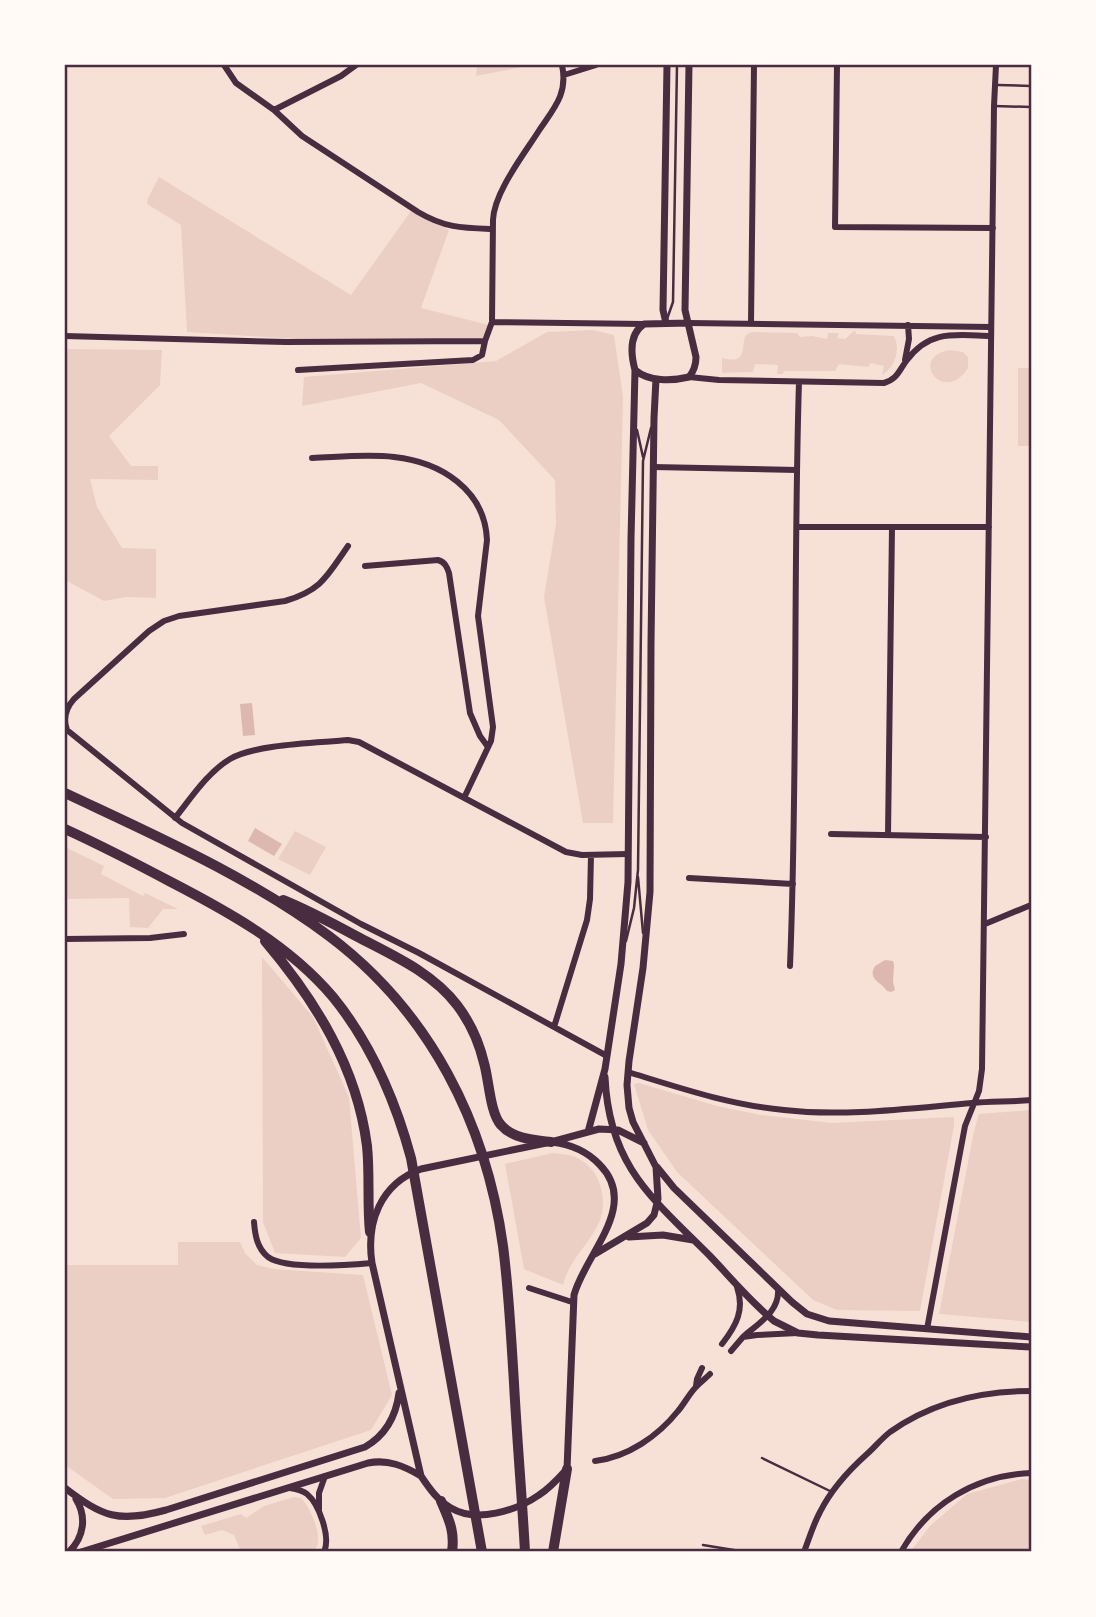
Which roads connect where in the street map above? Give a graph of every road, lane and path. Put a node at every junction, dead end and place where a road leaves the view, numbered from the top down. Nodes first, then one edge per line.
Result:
1 (224, 65) edge
2 (356, 65) edge
3 (562, 65) edge
4 (596, 65) edge
5 (667, 65) edge
6 (677, 65) edge
7 (687, 65) edge
8 (754, 65) edge
9 (836, 65) edge
10 (996, 65) edge
11 (564, 75) junction
12 (994, 85) junction
13 (1031, 86) edge
14 (994, 106) junction
15 (1031, 107) edge
16 (274, 110) junction
17 (993, 228) junction
18 (493, 229) junction
19 (492, 322) junction
20 (666, 323) junction
21 (689, 323) junction
22 (751, 323) junction
23 (644, 324) junction
24 (908, 325) junction
25 (991, 327) junction
26 (65, 336) edge
27 (991, 336) junction
28 (485, 341) junction
29 (905, 362) junction
30 (298, 370) dead end
31 (635, 370) junction
32 (689, 377) junction
33 (656, 379) junction
34 (799, 382) junction
35 (634, 418) junction
36 (653, 418) junction
37 (312, 458) dead end
38 (643, 461) junction
39 (653, 467) junction
40 (797, 470) junction
41 (797, 527) junction
42 (892, 527) junction
43 (989, 527) junction
44 (348, 546) dead end
45 (365, 566) dead end
46 (65, 722) edge
47 (488, 747) junction
48 (65, 793) edge
49 (464, 798) junction
50 (174, 818) junction
51 (65, 828) edge
52 (831, 834) dead end
53 (888, 835) junction
54 (986, 837) junction
55 (628, 854) junction
56 (591, 855) junction
57 (638, 870) junction
58 (689, 878) dead end
59 (793, 884) junction
60 (258, 890) junction
61 (1031, 905) edge
62 (985, 924) junction
63 (256, 929) junction
64 (184, 934) dead end
65 (65, 939) edge
66 (645, 950) junction
67 (621, 964) junction
68 (790, 966) dead end
69 (554, 1027) junction
70 (607, 1056) junction
71 (605, 1069) junction
72 (628, 1072) junction
73 (1031, 1100) edge
74 (974, 1102) junction
75 (613, 1129) junction
76 (588, 1132) junction
77 (551, 1142) junction
78 (644, 1143) junction
79 (656, 1167) junction
80 (658, 1204) junction
81 (254, 1222) dead end
82 (370, 1232) junction
83 (622, 1239) junction
84 (695, 1241) junction
85 (592, 1256) junction
86 (372, 1263) junction
87 (733, 1279) junction
88 (529, 1288) dead end
89 (778, 1289) junction
90 (572, 1302) junction
91 (767, 1315) junction
92 (927, 1329) junction
93 (798, 1333) junction
94 (743, 1337) junction
95 (1031, 1337) edge
96 (722, 1344) dead end
97 (1031, 1347) edge
98 (731, 1351) dead end
99 (702, 1368) dead end
100 (710, 1374) dead end
101 (696, 1385) junction
102 (400, 1388) junction
103 (1031, 1391) edge
104 (762, 1458) dead end
105 (596, 1461) dead end
106 (566, 1469) junction
107 (1031, 1473) edge
108 (325, 1476) junction
109 (421, 1476) junction
110 (65, 1488) edge
111 (289, 1488) junction
112 (832, 1492) junction
113 (74, 1496) junction
114 (441, 1501) junction
115 (319, 1512) junction
116 (703, 1545) dead end
117 (524, 1549) edge
118 (69, 1552) edge
119 (81, 1552) edge
120 (324, 1552) edge
121 (452, 1552) edge
122 (482, 1552) edge
123 (553, 1552) edge
124 (746, 1552) edge
125 (804, 1552) edge
126 (901, 1552) edge

1 - 16 street
2 - 16 street
3 - 11 street
4 - 11 street
5 - 20 street
6 - 20 lane
7 - 21 street
8 - 22 street
9 - 17 street
10 - 12 street
11 - 18 street
12 - 13 lane
12 - 14 street
14 - 15 lane
14 - 17 street
16 - 18 street
17 - 25 street
18 - 19 street
19 - 23 street
19 - 28 street
20 - 21 street
20 - 23 street
21 - 22 street
21 - 32 street
22 - 24 street
23 - 31 street
24 - 25 street
24 - 29 street
25 - 27 street
26 - 28 street
27 - 29 street
27 - 43 street
28 - 30 street
29 - 34 street
31 - 33 street
31 - 35 street
32 - 33 street
32 - 34 street
33 - 36 street
34 - 40 street
35 - 38 lane
35 - 55 street
36 - 38 lane
36 - 39 street
37 - 47 street
38 - 57 lane
39 - 40 street
39 - 66 street
40 - 41 street
41 - 42 street
41 - 59 street
42 - 43 street
42 - 53 street
43 - 54 street
44 - 46 street
45 - 47 street
46 - 50 street
47 - 49 street
48 - 60 main road
49 - 50 street
49 - 56 street
50 - 69 street
51 - 63 main road
52 - 53 street
53 - 54 street
54 - 62 street
55 - 56 street
55 - 67 street
56 - 69 street
57 - 66 lane
57 - 67 lane
58 - 59 street
59 - 68 street
60 - 77 main road
60 - 117 main road
61 - 62 street
62 - 74 street
63 - 82 main road
63 - 122 main road
64 - 65 street
66 - 72 street
67 - 70 street
69 - 70 street
70 - 71 street
71 - 75 street
71 - 76 street
72 - 74 street
72 - 78 street
73 - 74 street
74 - 92 street
75 - 76 street
75 - 78 street
75 - 80 street
76 - 77 street
77 - 82 street
77 - 85 street
78 - 79 street
79 - 80 street
79 - 89 street
80 - 83 street
80 - 84 street
81 - 86 street
82 - 86 street
83 - 84 street
83 - 85 street
84 - 87 street
85 - 90 street
86 - 102 street
87 - 91 street
87 - 96 street
88 - 90 street
89 - 91 street
89 - 92 street
90 - 106 street
91 - 93 street
91 - 94 street
92 - 95 street
93 - 94 street
93 - 97 street
94 - 98 street
99 - 101 street
100 - 101 street
101 - 105 street
102 - 109 street
102 - 113 street
103 - 112 street
104 - 112 lane
106 - 114 street
106 - 123 main road
107 - 126 street
108 - 109 street
108 - 111 street
108 - 115 street
109 - 114 street
110 - 113 street
111 - 115 street
111 - 119 street
112 - 125 street
113 - 118 street
114 - 121 main road
115 - 120 street
116 - 124 lane

